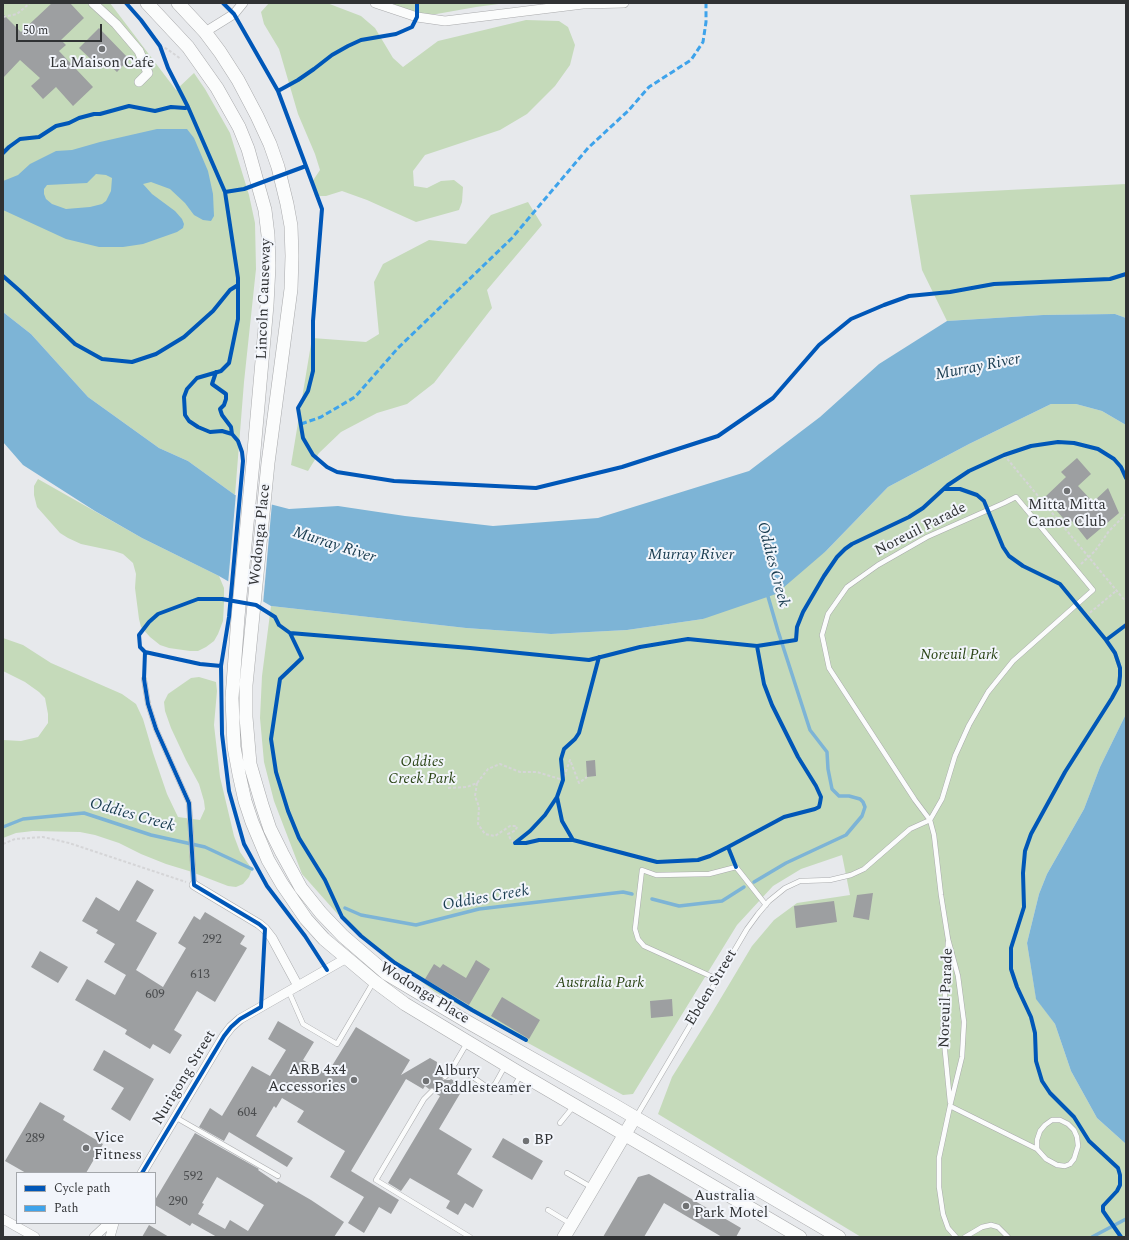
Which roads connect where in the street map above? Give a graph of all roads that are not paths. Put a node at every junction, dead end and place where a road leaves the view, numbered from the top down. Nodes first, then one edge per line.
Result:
1 (93, 3) edge
2 (147, 3) edge
3 (178, 3) edge
4 (244, 3) edge
5 (375, 3) edge
6 (624, 3) edge
7 (205, 32) junction
8 (188, 47) junction
9 (139, 82) dead end
10 (253, 462) joint
11 (268, 463) joint
12 (144, 679) dead end
13 (930, 820) junction
14 (194, 885) joint
15 (766, 905) junction
16 (948, 939) junction
17 (345, 958) junction
18 (717, 979) junction
19 (374, 981) junction
20 (298, 986) junction
21 (289, 992) junction
22 (467, 1042) junction
23 (506, 1064) junction
24 (450, 1072) junction
25 (522, 1074) junction
26 (445, 1077) dead end
27 (432, 1091) dead end
28 (511, 1092) dead end
29 (574, 1105) junction
30 (950, 1106) junction
31 (175, 1117) junction
32 (635, 1117) junction
33 (560, 1123) dead end
34 (626, 1134) junction
35 (1037, 1149) junction
36 (143, 1172) edge
37 (567, 1173) dead end
38 (278, 1176) dead end
39 (593, 1188) junction
40 (548, 1210) dead end
41 (3, 1219) edge
42 (108, 1224) edge
43 (114, 1224) edge
44 (571, 1224) junction
45 (34, 1237) edge
46 (94, 1237) edge
47 (110, 1237) edge
48 (470, 1237) edge
49 (564, 1237) edge
50 (800, 1237) edge
51 (839, 1237) edge
52 (956, 1237) edge
53 (965, 1237) edge
54 (1008, 1237) edge

1 - 9 street
2 - 8 main road, Lincoln Causeway
3 - 7 main road, Lincoln Causeway
4 - 7 street
5 - 6 street
7 - 8 main road
7 - 11 main road, Lincoln Causeway
8 - 10 main road, Lincoln Causeway
10 - 17 main road, Wodonga Place
11 - 32 main road, Wodonga Place
12 - 14 lane
13 - 13 lane, Noreuil Parade
13 - 15 lane, Ebden Street
13 - 16 lane, Noreuil Parade
14 - 20 street
15 - 18 lane, Ebden Street
15 - 18 lane
16 - 30 lane, Noreuil Parade
16 - 30 lane, Noreuil Parade
17 - 19 main road, Wodonga Place
17 - 20 street, Nurigong Street
18 - 32 lane, Ebden Street
19 - 21 lane
19 - 22 main road, Wodonga Place
20 - 21 street, Nurigong Street
21 - 31 street, Nurigong Street
22 - 23 main road, Wodonga Place
22 - 24 lane
23 - 24 lane
23 - 25 main road, Wodonga Place
24 - 26 lane
25 - 28 lane
25 - 29 main road, Wodonga Place
27 - 48 lane
29 - 33 lane
29 - 34 main road, Wodonga Place
30 - 35 lane
30 - 52 lane, Noreuil Parade
31 - 36 street, Nurigong Street
31 - 38 lane
32 - 34 main road, Ebden Street
32 - 51 main road, Wodonga Place
34 - 39 main road, Ebden Street
34 - 50 main road, Wodonga Place
35 - 35 lane
37 - 39 lane
39 - 44 main road, Ebden Street
40 - 44 lane
41 - 45 street
42 - 46 street
43 - 47 street
44 - 49 main road, Ebden Street
53 - 54 lane

